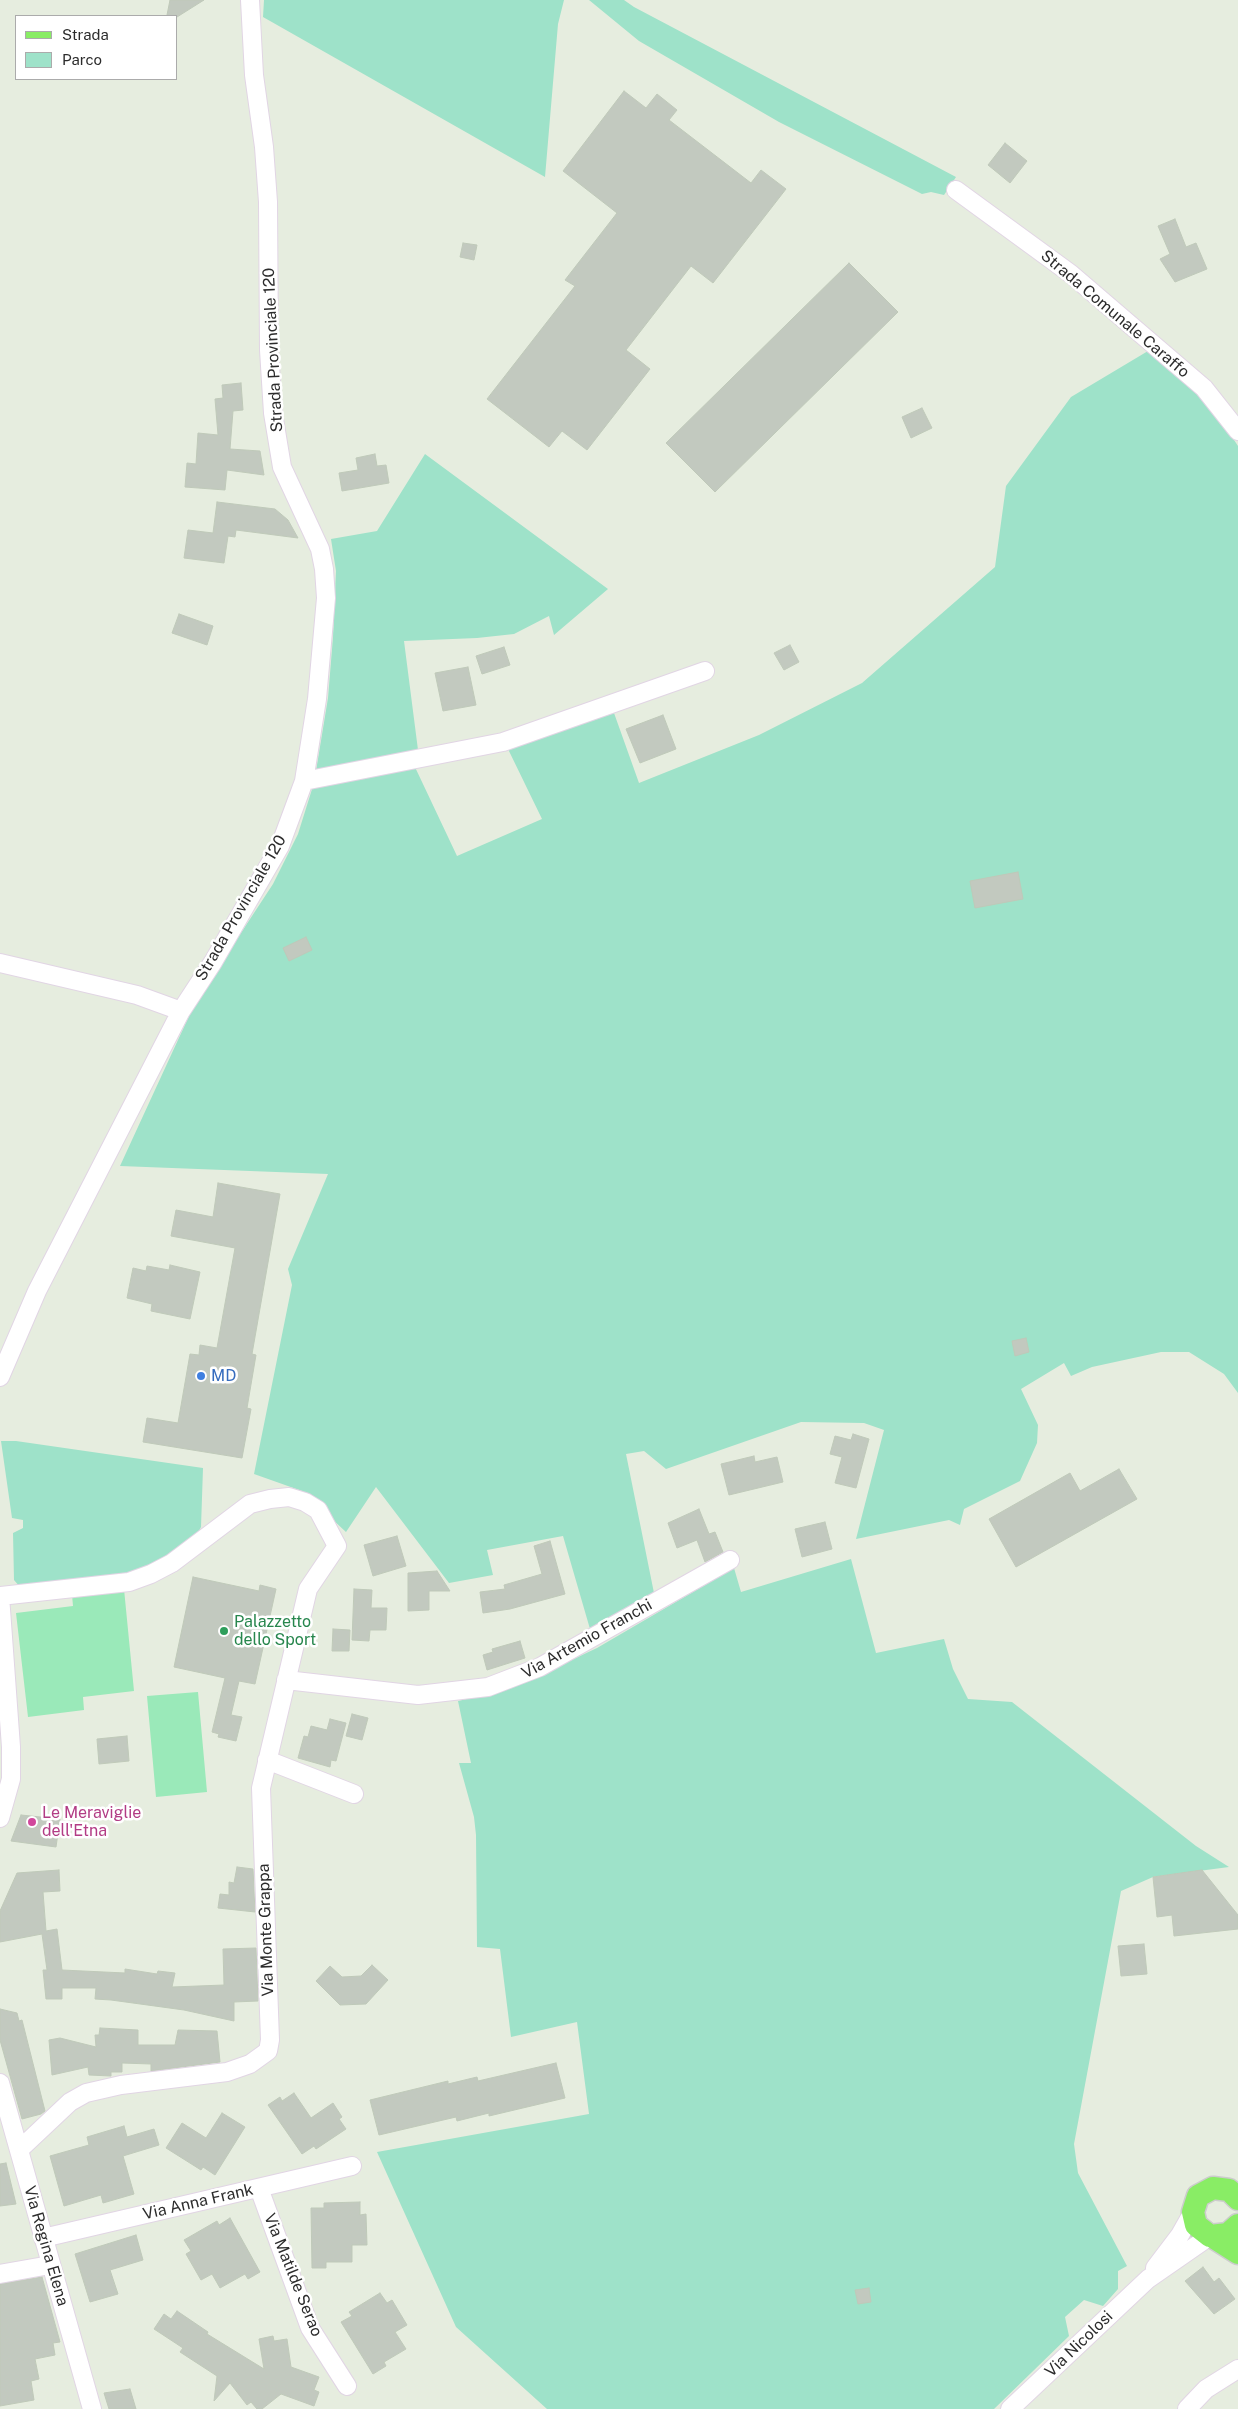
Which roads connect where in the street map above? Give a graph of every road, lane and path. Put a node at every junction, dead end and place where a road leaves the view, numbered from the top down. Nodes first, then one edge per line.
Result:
1 (250, 0) edge
2 (956, 190) dead end
3 (1238, 431) edge
4 (705, 671) dead end
5 (304, 780) junction
6 (0, 963) edge
7 (181, 1011) junction
8 (2, 1372) edge
9 (730, 1560) dead end
10 (0, 1596) edge
11 (286, 1680) junction
12 (267, 1760) junction
13 (354, 1794) dead end
14 (0, 1818) edge
15 (0, 2083) edge
16 (19, 2150) junction
17 (352, 2166) dead end
18 (1238, 2177) edge
19 (259, 2188) junction
20 (1213, 2188) junction
21 (1238, 2199) edge
22 (1193, 2212) junction
23 (1238, 2225) edge
24 (1212, 2236) junction
25 (44, 2238) junction
26 (1238, 2253) edge
27 (50, 2265) junction
28 (0, 2274) edge
29 (1148, 2279) junction
30 (1238, 2369) edge
31 (346, 2386) dead end
32 (92, 2409) edge
33 (1010, 2409) edge
34 (1187, 2409) edge

1 - 5 street, Strada Provinciale 120
2 - 3 street, Strada Comunale Caraffo
4 - 5 street
5 - 7 street, Strada Provinciale 120
6 - 7 street
7 - 8 street, Strada Provinciale 120
9 - 11 street, Via Artemio Franchi
10 - 11 street, Via Monte Grappa
10 - 14 street
11 - 12 street, Via Monte Grappa
12 - 13 street
12 - 16 street, Via Monte Grappa
15 - 16 street, Via Regina Elena
16 - 25 street, Via Regina Elena
17 - 19 street, Via Anna Frank
18 - 20 main road
19 - 25 street, Via Anna Frank
19 - 31 street, Via Matilde Serao
20 - 21 main road
20 - 22 main road
22 - 24 main road
22 - 29 street
23 - 24 main road
24 - 26 main road
24 - 29 street
25 - 27 street, Via Regina Elena
27 - 28 street
27 - 32 street, Via Regina Elena
29 - 33 street, Via Nicolosi
30 - 34 street

